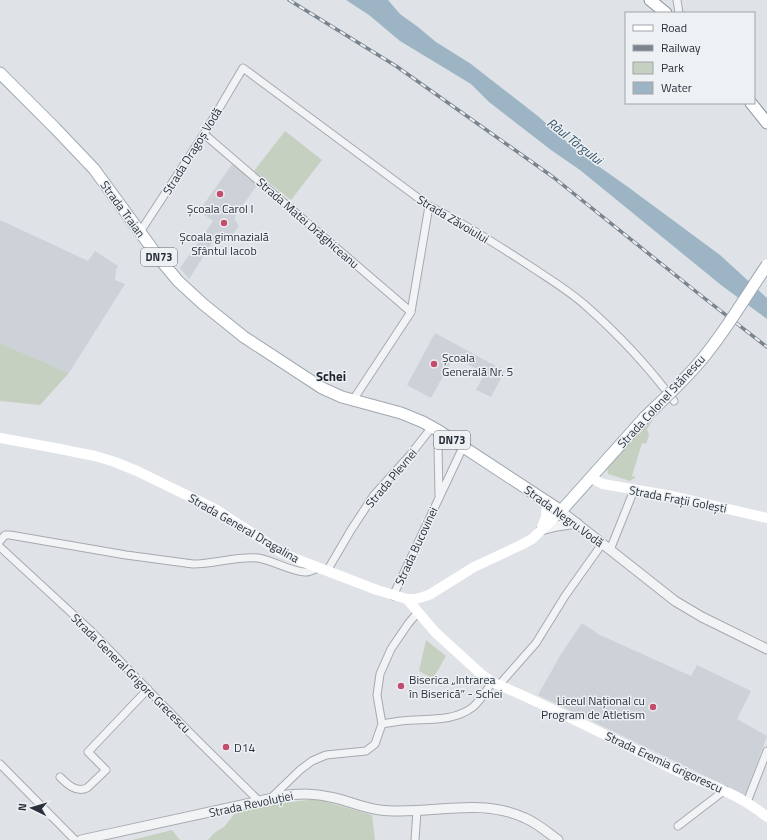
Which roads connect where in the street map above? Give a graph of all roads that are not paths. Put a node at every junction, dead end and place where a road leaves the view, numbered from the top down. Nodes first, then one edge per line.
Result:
1 (650, 0) edge
2 (677, 0) edge
3 (665, 12) edge
4 (680, 12) edge
5 (243, 68) joint
6 (0, 73) edge
7 (752, 104) edge
8 (767, 123) edge
9 (204, 134) junction
10 (428, 206) junction
11 (140, 232) junction
12 (767, 265) edge
13 (411, 312) junction
14 (353, 400) junction
15 (674, 401) dead end
16 (436, 429) junction
17 (0, 438) edge
18 (463, 447) junction
19 (591, 478) junction
20 (634, 490) junction
21 (577, 494) junction
22 (439, 497) junction
23 (545, 500) junction
24 (561, 511) junction
25 (767, 518) edge
26 (577, 523) junction
27 (541, 530) junction
28 (0, 541) edge
29 (0, 547) edge
30 (606, 547) junction
31 (323, 570) junction
32 (393, 596) junction
33 (407, 599) junction
34 (418, 612) junction
35 (767, 648) edge
36 (496, 684) junction
37 (148, 689) junction
38 (382, 724) junction
39 (767, 751) edge
40 (0, 764) edge
41 (60, 777) dead end
42 (725, 790) junction
43 (271, 798) junction
44 (259, 801) junction
45 (747, 802) junction
46 (417, 811) junction
47 (767, 817) edge
48 (678, 826) dead end
49 (75, 840) edge
50 (81, 840) edge
51 (415, 840) edge
52 (558, 840) edge

1 - 3 main road
2 - 4 street
5 - 9 street, Strada Dragoș Vodă
5 - 10 street, Strada Zăvoiului
6 - 11 main road, Strada Traian / DN73
7 - 8 main road
9 - 11 street, Strada Dragoș Vodă
9 - 13 street, Strada Matei Drăghiceanu
10 - 13 street
10 - 15 street, Strada Zăvoiului
11 - 14 main road, Strada Traian / DN73
12 - 19 main road, Strada Colonel Stănescu, bridge
13 - 14 street
14 - 16 main road, Strada Negru Vodă / DN73
16 - 18 main road, Strada Negru Vodă / DN73
16 - 22 street, Strada Bucovinei
16 - 31 street, Strada Plevnei
17 - 31 main road, Strada General Dragalina
18 - 22 street, Strada Bucovinei
18 - 23 main road, Strada Negru Vodă / DN73
19 - 20 main road, Strada Frații Golești
19 - 21 main road, Strada Colonel Stănescu
20 - 25 main road, Strada Frații Golești
20 - 30 street
21 - 23 main road
21 - 24 main road, Strada Colonel Stănescu
22 - 32 street, Strada Bucovinei
23 - 24 main road, Strada Negru Vodă / DN73
23 - 27 main road
24 - 26 street, Strada Negru Vodă / DN73
24 - 27 main road, Strada General Dragalina
26 - 27 street
26 - 30 street, Strada Negru Vodă / DN73
27 - 33 main road, Strada General Dragalina
28 - 31 street
29 - 37 street, Strada General Grigore Grecescu
30 - 35 street, Strada Negru Vodă / DN73
30 - 36 street
31 - 32 main road, Strada General Dragalina
32 - 33 main road, Strada General Dragalina
33 - 34 main road, Strada Eremia Grigorescu
34 - 36 main road, Strada Eremia Grigorescu
34 - 38 street
36 - 38 street
36 - 42 main road, Strada Eremia Grigorescu
37 - 41 street
37 - 44 street, Strada General Grigore Grecescu
38 - 43 street
39 - 45 street
40 - 49 street
42 - 45 main road, Strada Eremia Grigorescu
42 - 48 street
43 - 44 street, Strada Revoluției
43 - 46 street, Strada Revoluției
44 - 50 street, Strada Revoluției
45 - 47 main road, Strada Eremia Grigorescu
46 - 51 street
46 - 52 street, Strada Revoluției

